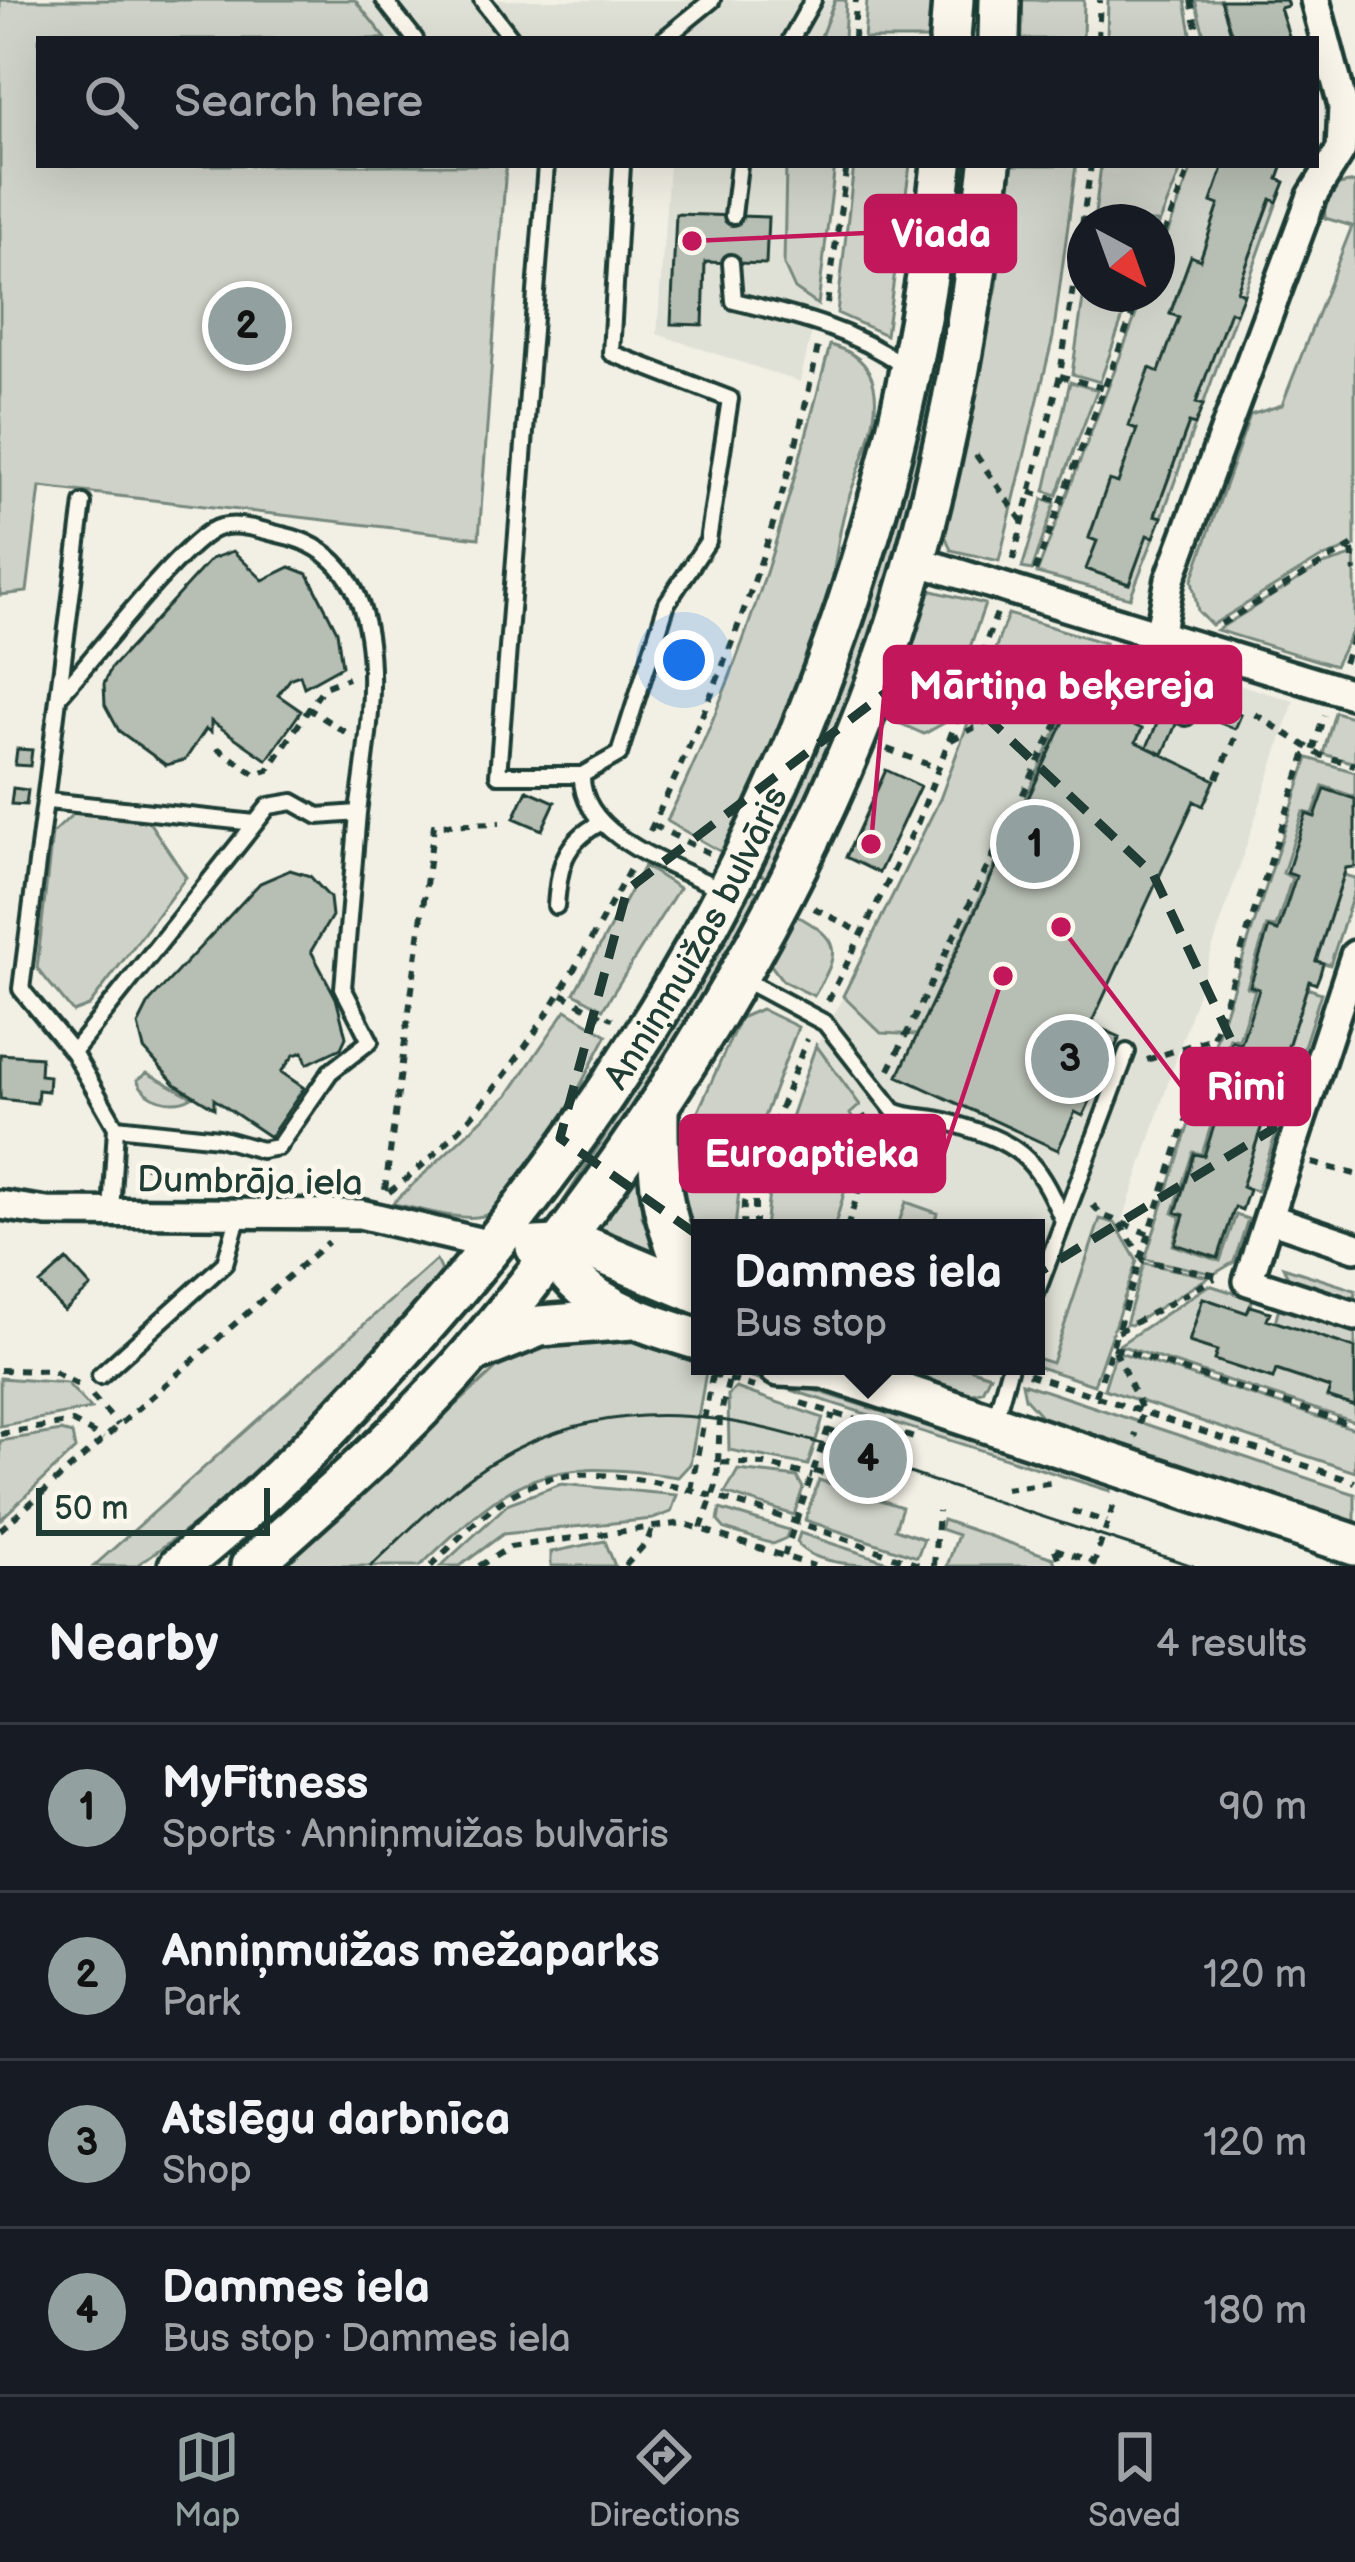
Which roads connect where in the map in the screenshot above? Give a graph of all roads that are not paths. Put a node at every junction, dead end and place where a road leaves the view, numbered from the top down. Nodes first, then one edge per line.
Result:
1 (384, 0) edge
2 (482, 0) edge
3 (712, 0) edge
4 (813, 0) edge
5 (952, 0) edge
6 (1000, 0) edge
7 (1316, 0) edge
8 (413, 36) edge
9 (510, 36) edge
10 (668, 36) edge
11 (793, 36) edge
12 (950, 36) edge
13 (999, 36) edge
14 (1348, 150) edge
15 (546, 168) edge
16 (622, 168) edge
17 (739, 168) edge
18 (942, 168) edge
19 (991, 168) edge
20 (733, 216) dead end
21 (731, 263) dead end
22 (912, 372) junction
23 (83, 503) dead end
24 (914, 560) junction
25 (1159, 636) junction
26 (1081, 677) road end
27 (61, 694) junction
28 (1355, 695) edge
29 (1138, 699) junction
30 (1186, 717) dead end
31 (582, 775) junction
32 (48, 801) junction
33 (358, 813) junction
34 (254, 823) junction
35 (600, 824) junction
36 (721, 874) junction
37 (556, 906) dead end
38 (1355, 955) edge
39 (735, 975) junction
40 (74, 1052) junction
41 (1127, 1052) road end
42 (658, 1111) junction
43 (116, 1127) junction
44 (0, 1204) edge
45 (111, 1213) junction
46 (239, 1214) junction
47 (1269, 1218) junction
48 (1063, 1221) junction
49 (495, 1246) junction
50 (553, 1247) junction
51 (1355, 1247) edge
52 (1045, 1270) edge
53 (691, 1278) edge
54 (691, 1289) edge
55 (1355, 1316) edge
56 (632, 1318) junction
57 (691, 1337) edge
58 (472, 1353) junction
59 (847, 1375) edge
60 (1014, 1375) edge
61 (100, 1376) dead end
62 (994, 1423) junction
63 (1355, 1545) edge
64 (179, 1566) edge
65 (251, 1566) edge

1 - 8 lane
2 - 9 lane
3 - 10 lane
4 - 11 lane
5 - 12 street
6 - 13 street
7 - 14 street
14 - 25 street
15 - 31 lane
16 - 31 lane
17 - 20 lane
18 - 22 street, Anniņmuižas bulvāris
19 - 24 street, Anniņmuižas bulvāris
21 - 22 lane
22 - 36 street, Anniņmuižas bulvāris
23 - 27 lane
24 - 25 street
24 - 39 street, Anniņmuižas bulvāris
25 - 28 street
25 - 29 lane
26 - 29 lane
27 - 32 lane
27 - 33 lane
29 - 30 lane
31 - 35 lane
32 - 34 lane
32 - 40 lane
33 - 34 lane
33 - 43 lane
34 - 40 lane
35 - 36 lane
35 - 37 lane
36 - 49 street, Anniņmuižas bulvāris
38 - 47 street
39 - 42 street, Anniņmuižas bulvāris
39 - 48 lane
40 - 43 lane
41 - 48 lane
42 - 50 street, Anniņmuižas bulvāris
42 - 53 street
43 - 45 lane
44 - 45 street, Dumbrāja iela
45 - 46 street, Dumbrāja iela
46 - 49 street, Dumbrāja iela
46 - 61 lane
47 - 51 street
47 - 55 street
48 - 52 lane
49 - 50 street
49 - 64 street, Anniņmuižas bulvāris
50 - 54 street
50 - 56 street
50 - 58 street, Anniņmuižas bulvāris
56 - 57 street
56 - 58 street
58 - 65 street, Anniņmuižas bulvāris
59 - 62 street
60 - 62 lane
62 - 63 street

